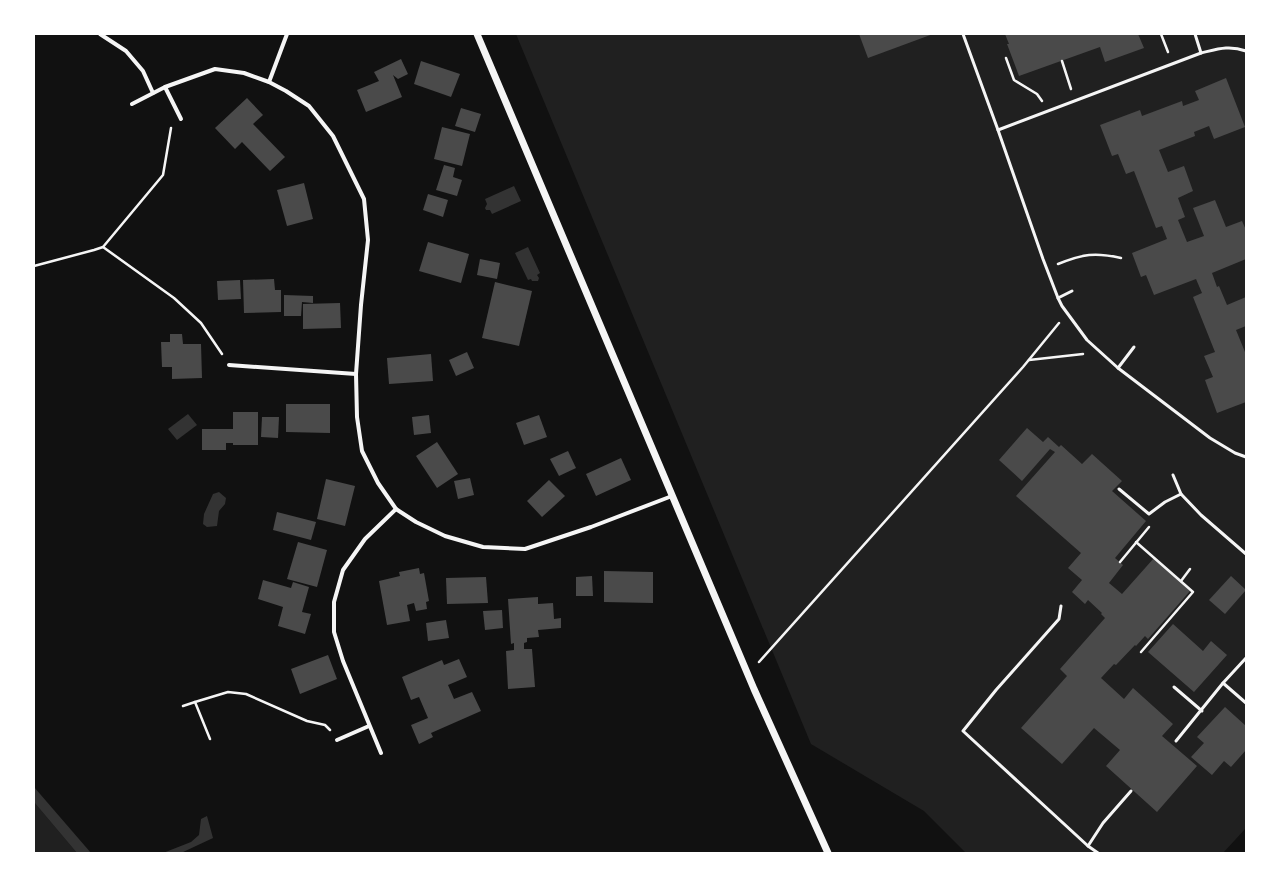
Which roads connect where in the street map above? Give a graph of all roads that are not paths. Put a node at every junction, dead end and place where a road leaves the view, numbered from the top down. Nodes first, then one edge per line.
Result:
1 (100, 34) edge
2 (287, 34) edge
3 (477, 34) edge
4 (963, 34) edge
5 (1195, 34) edge
6 (1246, 51) edge
7 (1201, 53) junction
8 (269, 82) junction
9 (165, 87) junction
10 (153, 93) junction
11 (132, 104) dead end
12 (181, 119) road end
13 (998, 130) junction
14 (1072, 291) dead end
15 (1058, 298) junction
16 (1134, 347) dead end
17 (229, 365) road end
18 (1118, 368) junction
19 (356, 374) junction
20 (1246, 457) edge
21 (1173, 475) dead end
22 (1119, 489) dead end
23 (1181, 494) junction
24 (672, 496) junction
25 (396, 509) junction
26 (1246, 554) edge
27 (1061, 606) dead end
28 (1246, 658) edge
29 (1223, 684) junction
30 (1174, 687) dead end
31 (1246, 703) edge
32 (1202, 711) junction
33 (369, 726) junction
34 (337, 740) road end
35 (1176, 741) dead end
36 (381, 753) dead end
37 (1131, 791) dead end
38 (1088, 846) junction
39 (828, 853) edge
40 (1098, 853) edge

1 - 10 street
2 - 8 street
3 - 24 street
4 - 13 lane
5 - 7 lane
6 - 7 lane
7 - 13 lane
8 - 9 street
8 - 19 street
9 - 10 street
9 - 12 street
10 - 11 street
13 - 15 lane
14 - 15 lane
15 - 18 lane
16 - 18 lane
17 - 19 street
18 - 20 lane
19 - 25 street
21 - 23 lane
22 - 23 lane
23 - 26 lane
24 - 25 street
24 - 39 street
25 - 33 street
27 - 38 lane
28 - 29 lane
29 - 31 lane
29 - 32 lane
30 - 32 lane
32 - 35 lane
33 - 34 street
33 - 36 street
37 - 38 lane
38 - 40 lane

